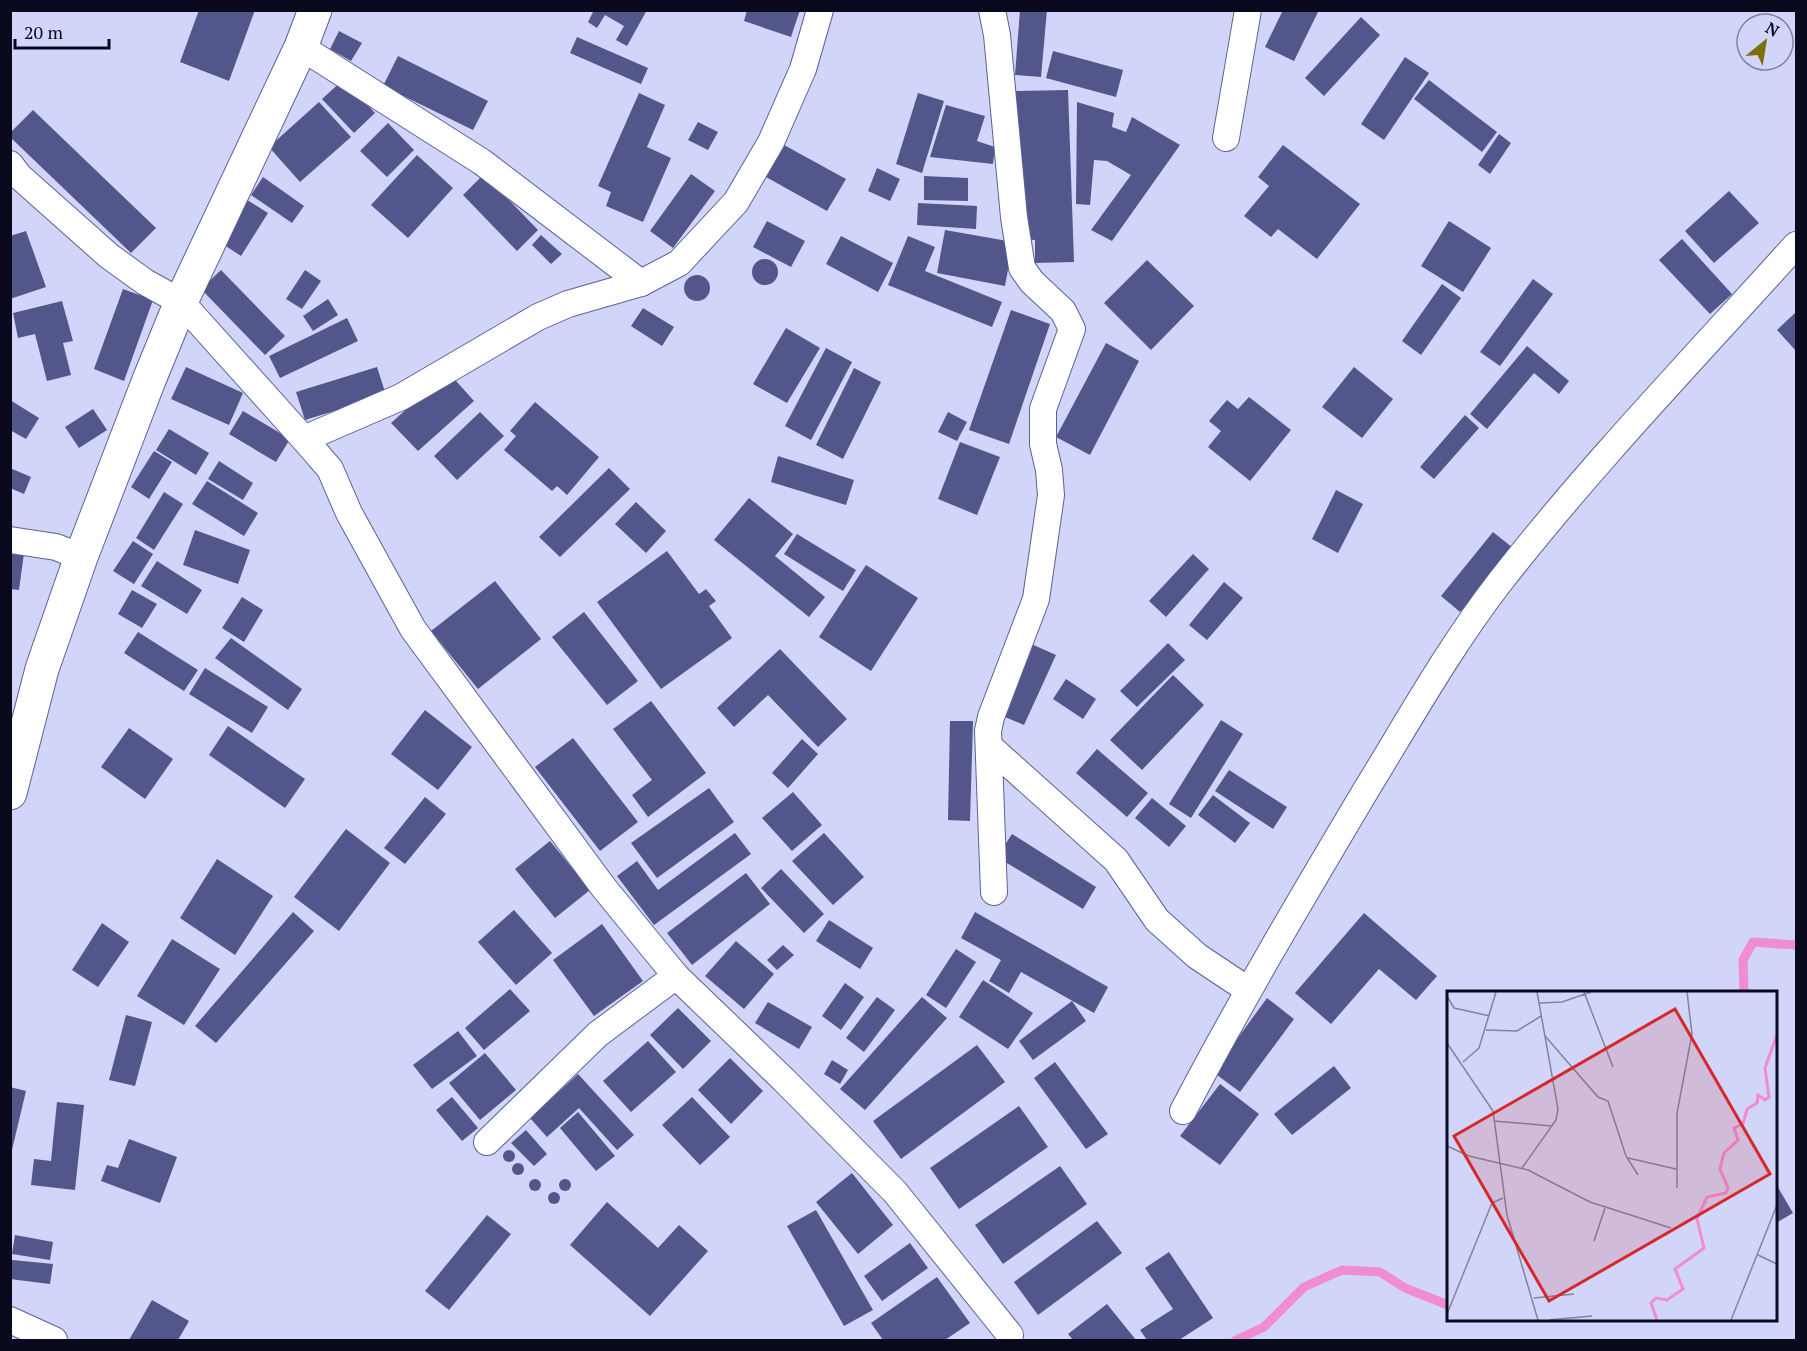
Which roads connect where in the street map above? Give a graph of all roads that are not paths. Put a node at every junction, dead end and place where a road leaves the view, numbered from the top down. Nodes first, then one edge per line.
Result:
1 (315, 10) edge
2 (820, 10) edge
3 (992, 10) edge
4 (1248, 10) edge
5 (301, 47) junction
6 (1226, 138) dead end
7 (10, 164) edge
8 (1797, 245) edge
9 (641, 283) junction
10 (180, 302) junction
11 (304, 439) junction
12 (10, 540) edge
13 (81, 557) junction
14 (990, 747) junction
15 (10, 793) edge
16 (994, 891) dead end
17 (676, 975) junction
18 (1248, 990) junction
19 (1183, 1112) dead end
20 (487, 1142) dead end
21 (10, 1320) edge
22 (1010, 1335) dead end
23 (54, 1341) edge

1 - 5 street
2 - 9 street
3 - 14 street
4 - 6 street
5 - 9 street
5 - 10 street
7 - 10 street
8 - 18 street
9 - 11 street
10 - 11 street
10 - 13 street
11 - 17 street
12 - 13 street
13 - 15 street
14 - 16 street
14 - 18 street
17 - 20 street
17 - 22 street
18 - 19 street
21 - 23 street

